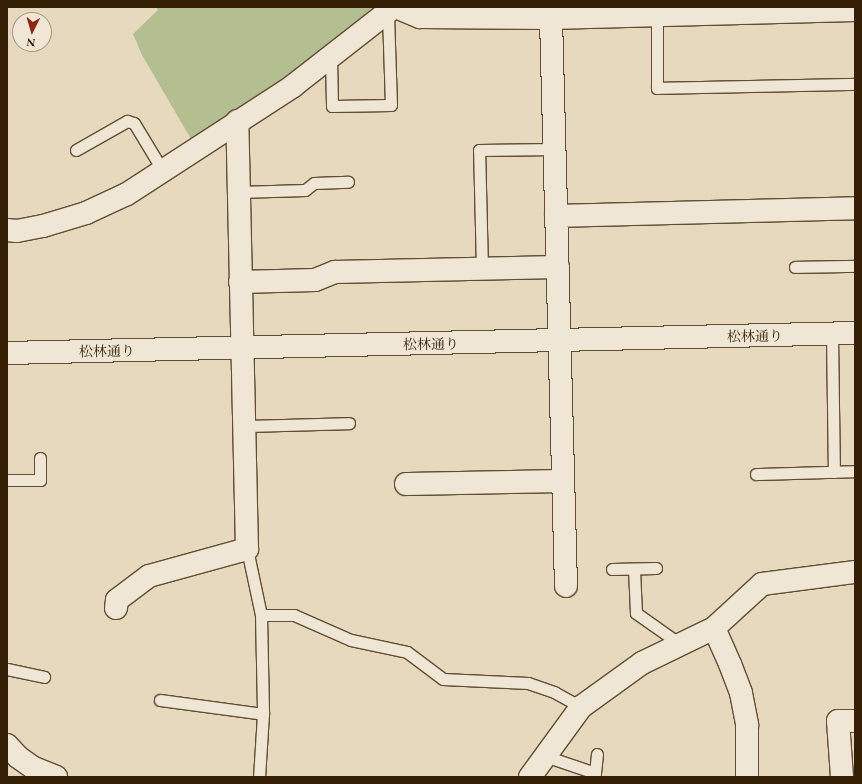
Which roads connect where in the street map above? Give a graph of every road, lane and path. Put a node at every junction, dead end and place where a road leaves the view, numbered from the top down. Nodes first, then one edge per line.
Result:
1 (393, 9) edge
2 (855, 10) edge
3 (704, 11) edge
4 (657, 15) junction
5 (551, 18) junction
6 (331, 57) junction
7 (855, 84) edge
8 (237, 121) junction
9 (555, 149) junction
10 (76, 150) dead end
11 (163, 171) junction
12 (348, 182) dead end
13 (239, 192) junction
14 (855, 208) edge
15 (556, 216) junction
16 (7, 230) edge
17 (855, 266) edge
18 (558, 267) junction
19 (795, 268) dead end
20 (482, 269) junction
21 (240, 282) junction
22 (855, 333) edge
23 (832, 334) junction
24 (560, 341) junction
25 (241, 348) junction
26 (7, 353) edge
27 (349, 423) dead end
28 (244, 426) junction
29 (40, 458) dead end
30 (855, 471) edge
31 (834, 472) junction
32 (756, 474) dead end
33 (7, 480) edge
34 (563, 481) junction
35 (406, 484) dead end
36 (247, 550) junction
37 (656, 568) dead end
38 (612, 569) dead end
39 (634, 569) junction
40 (855, 572) edge
41 (566, 586) dead end
42 (116, 608) dead end
43 (261, 615) junction
44 (714, 628) junction
45 (680, 644) junction
46 (7, 669) edge
47 (44, 677) dead end
48 (160, 700) dead end
49 (581, 707) junction
50 (263, 714) junction
51 (855, 721) edge
52 (597, 754) dead end
53 (545, 756) junction
54 (20, 760) edge
55 (595, 775) edge
56 (56, 777) edge
57 (258, 777) edge
58 (530, 777) edge
59 (746, 777) edge
60 (842, 777) edge

1 - 5 street
1 - 6 street
1 - 6 lane
2 - 3 street
3 - 4 street
4 - 5 street
4 - 7 lane
5 - 9 street
6 - 8 street
8 - 11 street
8 - 13 street
9 - 15 street
9 - 20 lane
10 - 11 lane
11 - 16 street
12 - 13 lane
13 - 21 street
14 - 15 street
15 - 18 street
17 - 19 lane
18 - 20 street
18 - 24 street
20 - 21 street
21 - 25 street
22 - 23 street, 松林通り
23 - 24 street, 松林通り
23 - 31 lane
24 - 25 street, 松林通り
24 - 34 street
25 - 26 street, 松林通り
25 - 28 street
27 - 28 lane
28 - 36 street
29 - 33 lane
30 - 31 lane
31 - 32 lane
34 - 35 street
34 - 41 street
36 - 42 street
36 - 43 lane
37 - 39 lane
38 - 39 lane
39 - 45 lane
40 - 44 street
43 - 49 lane
43 - 50 lane
44 - 45 street
44 - 59 street
45 - 49 street
46 - 47 lane
48 - 50 lane
49 - 53 street
50 - 57 lane
51 - 60 street
52 - 55 lane
53 - 55 lane
53 - 58 street
54 - 56 street

